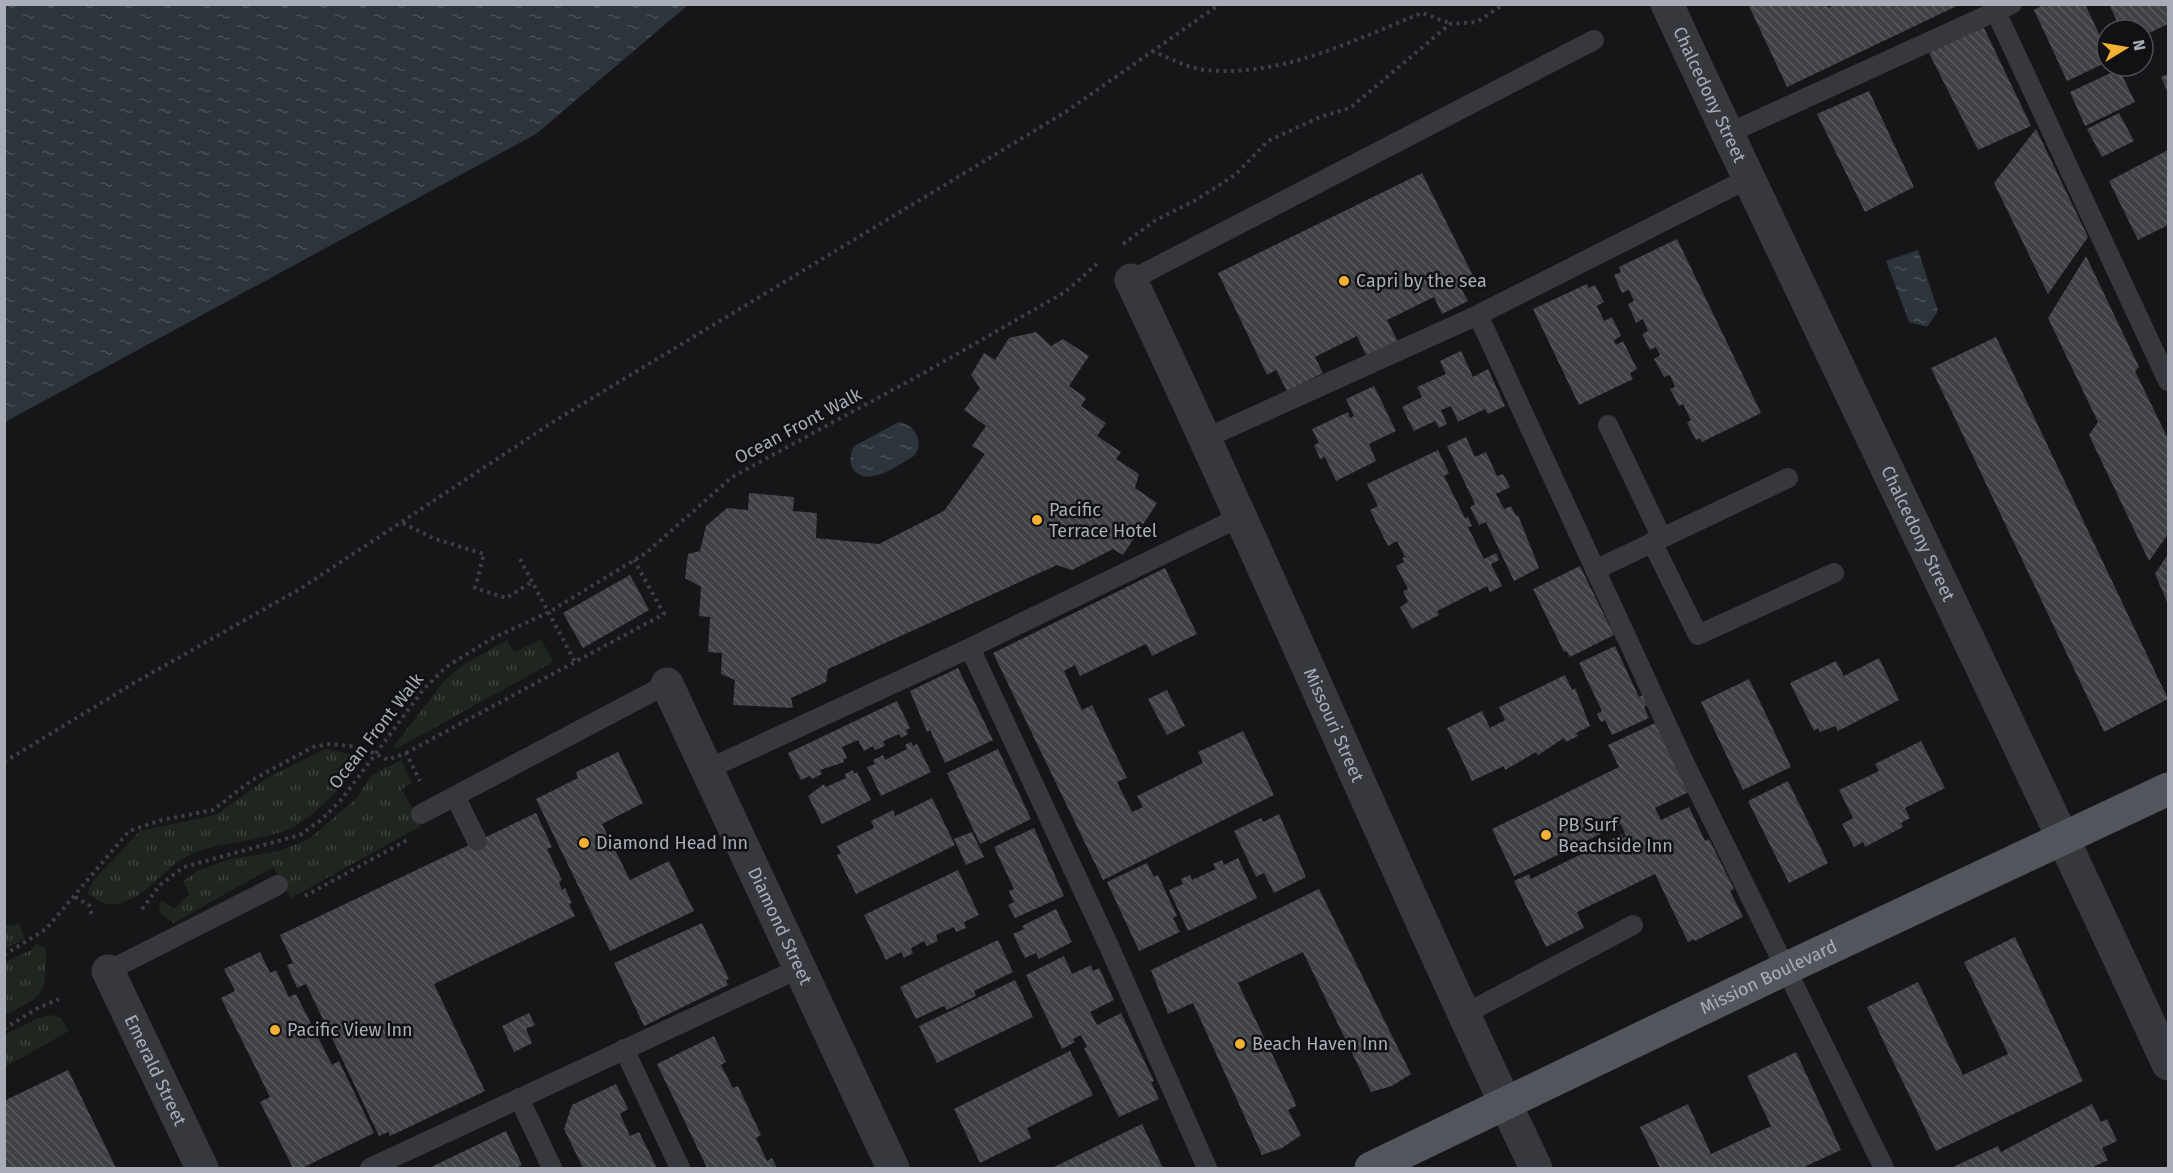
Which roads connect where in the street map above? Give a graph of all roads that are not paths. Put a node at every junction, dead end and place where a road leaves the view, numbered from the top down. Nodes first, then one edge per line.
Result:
1 (1667, 4) edge
2 (2004, 8) edge
3 (1594, 40) dead end
4 (1727, 134) junction
5 (1748, 179) junction
6 (1131, 280) joint
7 (1478, 315) junction
8 (2169, 381) edge
9 (1608, 425) dead end
10 (1206, 438) junction
11 (1788, 478) dead end
12 (1242, 516) junction
13 (1657, 540) junction
14 (1596, 570) junction
15 (1834, 573) dead end
16 (970, 648) junction
17 (667, 684) joint
18 (706, 770) junction
19 (2169, 789) edge
20 (455, 796) junction
21 (421, 814) road end
22 (2065, 838) junction
23 (477, 841) dead end
24 (278, 885) dead end
25 (1632, 925) dead end
26 (800, 968) junction
27 (1787, 968) junction
28 (108, 971) joint
29 (1463, 1015) junction
30 (624, 1049) junction
31 (2169, 1064) edge
32 (519, 1098) junction
33 (1506, 1105) junction
34 (202, 1168) edge
35 (370, 1168) edge
36 (552, 1168) edge
37 (680, 1168) edge
38 (893, 1168) edge
39 (1207, 1168) edge
40 (1371, 1168) edge
41 (1536, 1168) edge
42 (1884, 1168) edge

1 - 4 street, Chalcedony Street
2 - 4 lane
2 - 8 lane
3 - 6 lane
4 - 5 street, Chalcedony Street
5 - 7 lane
5 - 22 street, Chalcedony Street
6 - 10 street, Missouri Street
7 - 10 lane
7 - 14 lane
9 - 13 lane
10 - 12 street, Missouri Street
11 - 13 lane
12 - 16 lane
12 - 29 street, Missouri Street
13 - 14 lane
13 - 15 lane
14 - 27 lane
16 - 18 lane
16 - 39 lane
17 - 18 street, Diamond Street
17 - 20 lane
18 - 26 street, Diamond Street
19 - 22 main road, Mission Boulevard
20 - 21 lane
20 - 23 lane
22 - 27 main road, Mission Boulevard
22 - 31 street, Chalcedony Street
24 - 28 lane
25 - 29 lane
26 - 30 lane
26 - 38 street, Diamond Street
27 - 33 main road, Mission Boulevard
27 - 42 lane
28 - 34 street, Emerald Street
29 - 33 street, Missouri Street
30 - 32 lane
30 - 37 lane
32 - 35 lane
32 - 36 lane
33 - 40 main road, Mission Boulevard
33 - 41 street, Missouri Street

